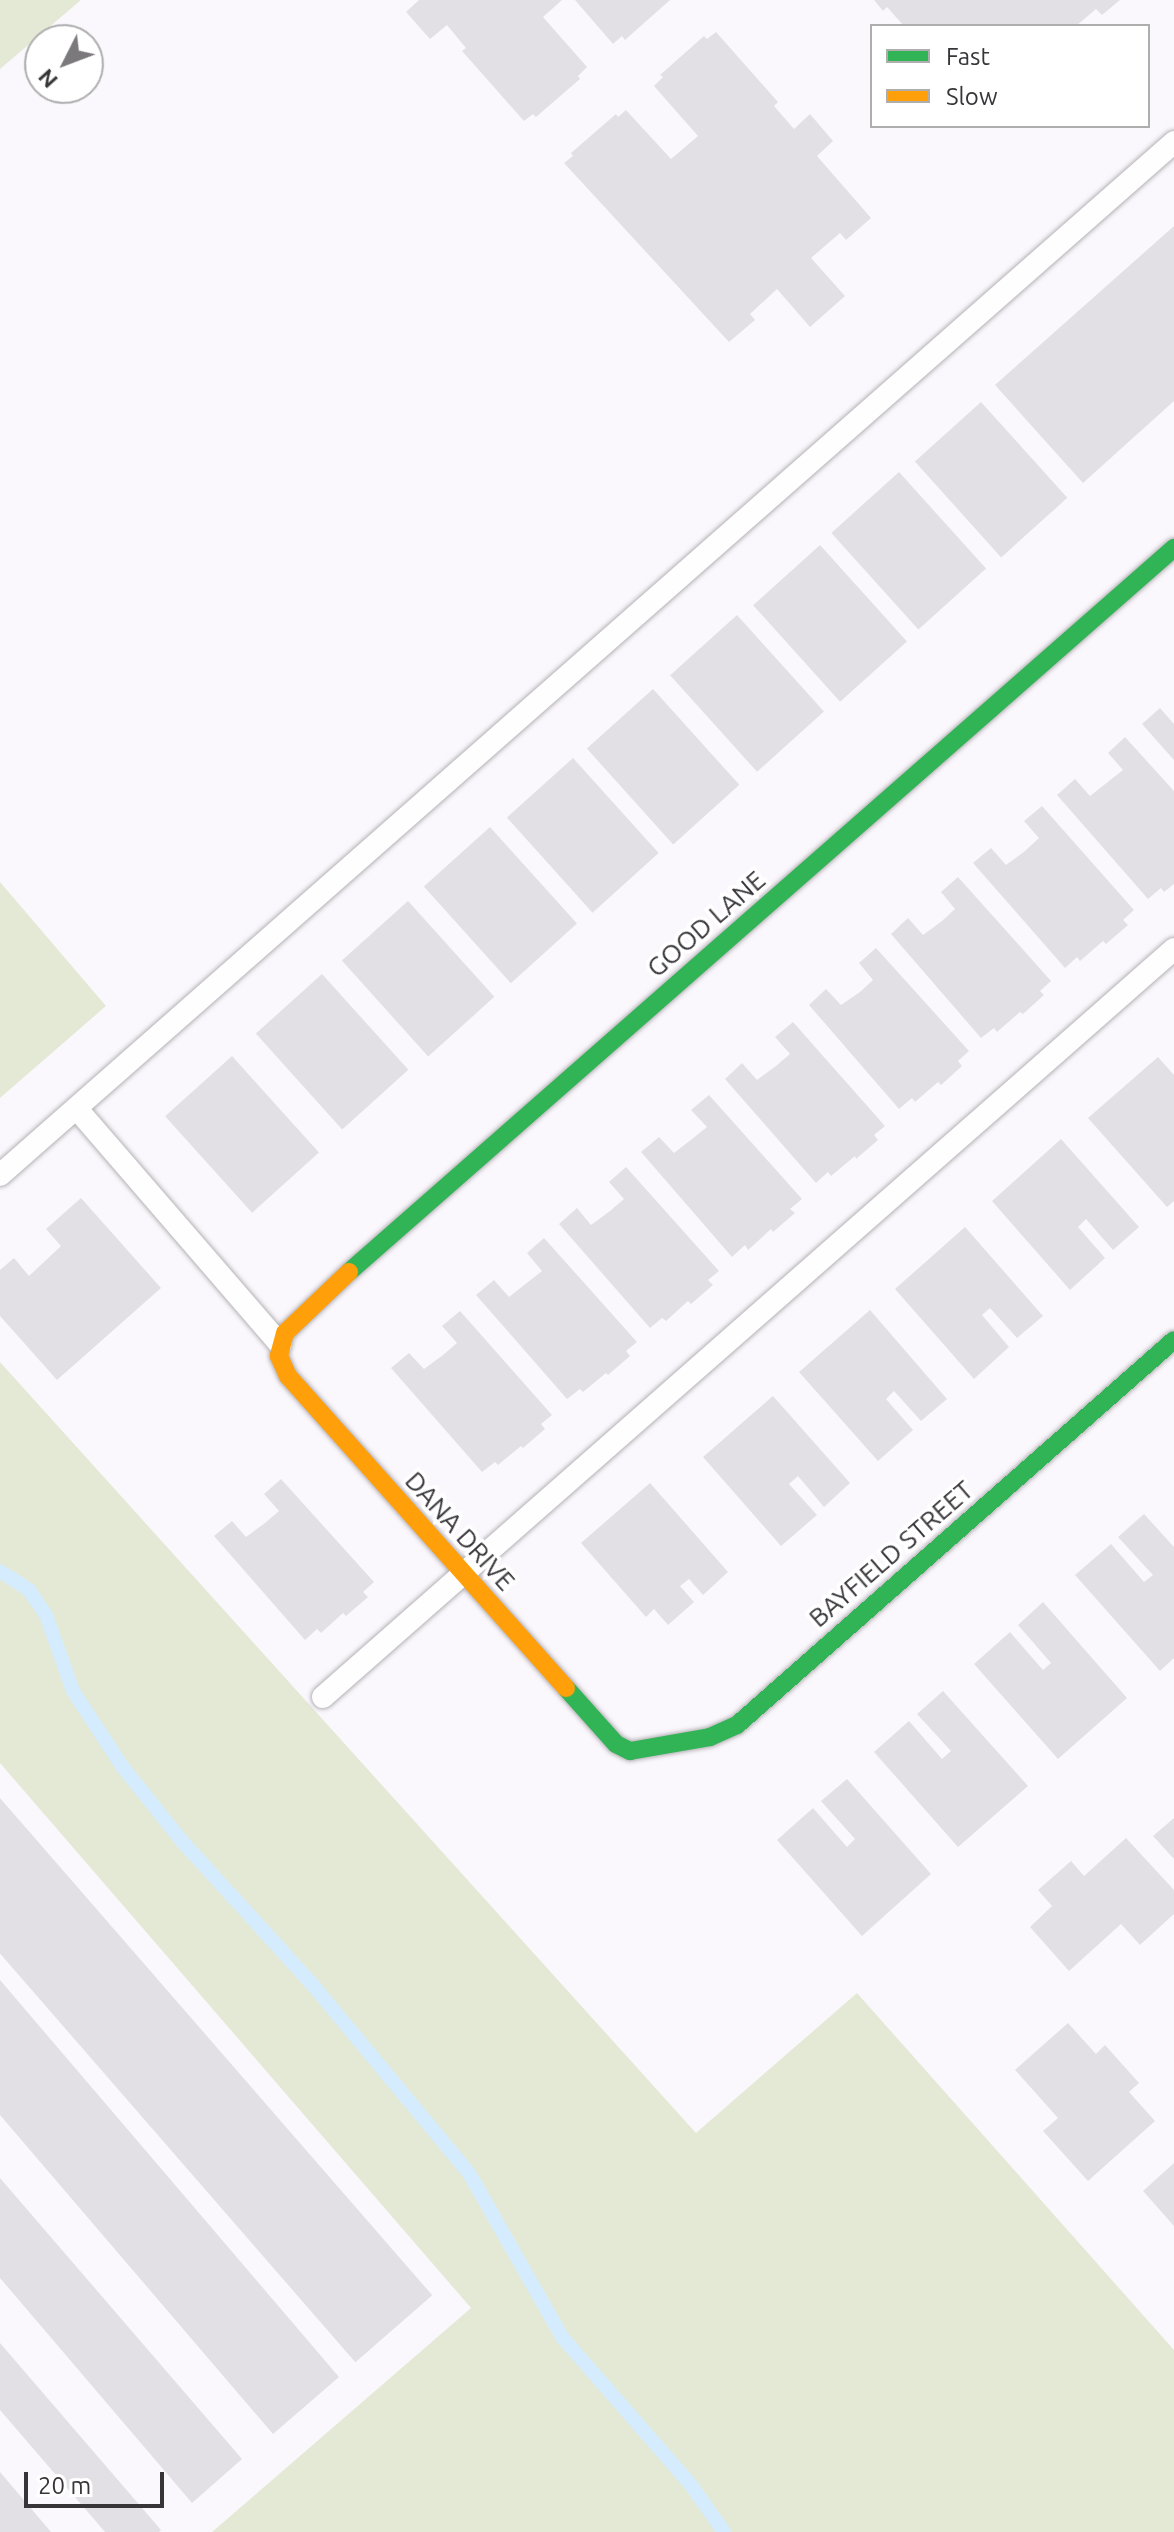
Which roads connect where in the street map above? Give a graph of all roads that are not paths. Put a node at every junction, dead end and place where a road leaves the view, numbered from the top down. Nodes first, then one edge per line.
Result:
1 (1174, 142) edge
2 (1174, 548) edge
3 (1174, 949) edge
4 (77, 1109) junction
5 (0, 1175) edge
6 (1174, 1340) edge
7 (280, 1344) junction
8 (464, 1575) junction
9 (323, 1697) dead end
10 (616, 1744) joint

1 - 4 lane
2 - 7 street, GOOD LANE
3 - 8 lane
4 - 5 lane
4 - 7 lane
6 - 10 street, BAYFIELD STREET
7 - 8 street, DANA DRIVE
8 - 9 lane
8 - 10 street, DANA DRIVE

